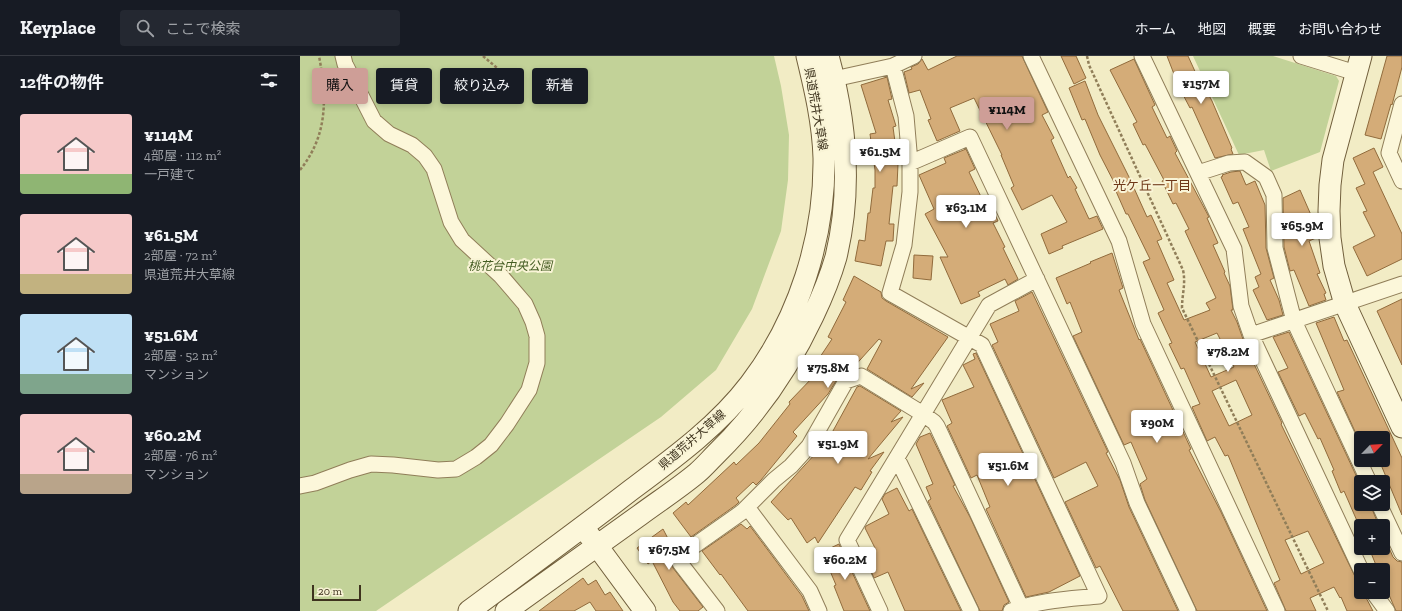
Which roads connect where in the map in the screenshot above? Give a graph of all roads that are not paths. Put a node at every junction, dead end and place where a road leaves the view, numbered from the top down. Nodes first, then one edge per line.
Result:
1 (343, 56) edge
2 (806, 56) edge
3 (828, 56) edge
4 (914, 56) edge
5 (1031, 56) edge
6 (1142, 56) edge
7 (1301, 56) edge
8 (1358, 64) edge
9 (893, 66) junction
10 (834, 79) junction
11 (1402, 104) edge
12 (1399, 126) edge
13 (910, 163) junction
14 (1198, 173) junction
15 (1402, 181) edge
16 (1037, 279) junction
17 (1402, 284) edge
18 (1345, 304) junction
19 (1294, 321) junction
20 (1251, 335) junction
21 (968, 338) junction
22 (923, 414) junction
23 (1402, 426) edge
24 (897, 458) junction
25 (1366, 475) edge
26 (300, 486) edge
27 (747, 507) junction
28 (1382, 511) edge
29 (583, 527) junction
30 (597, 546) junction
31 (1402, 553) edge
32 (1358, 563) edge
33 (1378, 599) edge
34 (1016, 609) edge
35 (469, 611) edge
36 (506, 611) edge
37 (645, 611) edge
38 (717, 611) edge
39 (820, 611) edge
40 (880, 611) edge
41 (971, 611) edge
42 (1188, 611) edge
43 (1277, 611) edge
44 (1387, 611) edge

1 - 26 street
2 - 29 main road, 県道荒井大草線
3 - 10 main road, 県道荒井大草線
4 - 9 street
5 - 43 street
6 - 14 street
7 - 8 street
8 - 18 main road
9 - 10 street
9 - 13 street
10 - 30 main road, 県道荒井大草線
11 - 12 street
12 - 15 street
13 - 16 street
13 - 21 street
14 - 19 street
14 - 20 street
16 - 21 street
16 - 42 street
17 - 18 street
18 - 19 street
18 - 23 main road
19 - 20 street
19 - 25 street
20 - 32 street
21 - 22 street
21 - 34 street
22 - 24 street
22 - 27 street
22 - 34 street
24 - 40 street
24 - 41 street
27 - 38 street
27 - 39 street
28 - 31 street
29 - 30 main road
29 - 35 main road, 県道荒井大草線
30 - 36 main road, 県道荒井大草線
30 - 37 main road
33 - 44 street

